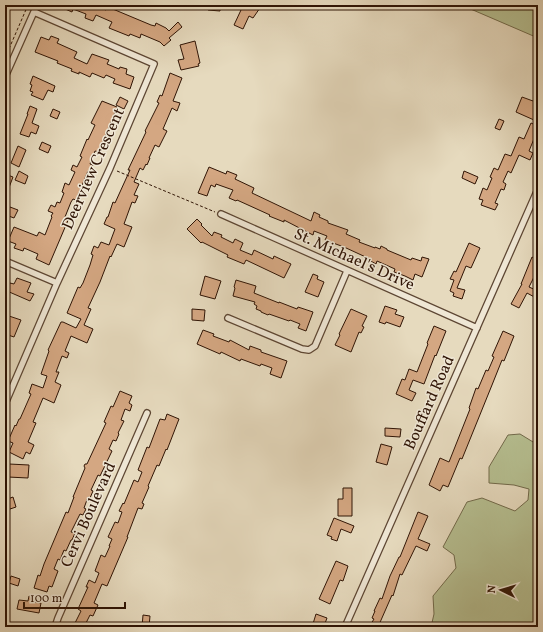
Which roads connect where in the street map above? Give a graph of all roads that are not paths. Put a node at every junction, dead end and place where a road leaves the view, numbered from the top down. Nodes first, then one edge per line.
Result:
1 (37, 5) edge
2 (34, 12) junction
3 (5, 77) edge
4 (538, 189) edge
5 (222, 214) road end
6 (5, 261) edge
7 (347, 271) junction
8 (57, 283) junction
9 (228, 318) dead end
10 (477, 328) junction
11 (5, 404) edge
12 (147, 413) dead end
13 (55, 627) edge
14 (345, 627) edge

1 - 2 street
2 - 3 street
2 - 8 street, Deerview Crescent
4 - 10 street, Bouffard Road
5 - 7 street, St. Michael's Drive
6 - 8 street
7 - 9 street
7 - 10 street, St. Michael's Drive
8 - 11 street, Deerview Crescent
10 - 14 street, Bouffard Road
12 - 13 street, Cervi Boulevard

